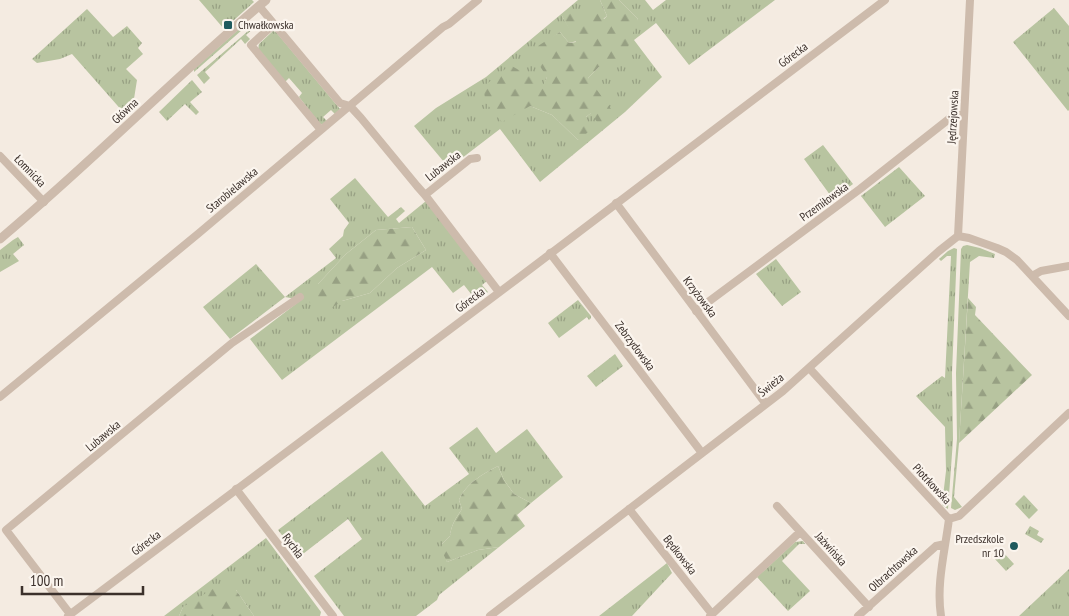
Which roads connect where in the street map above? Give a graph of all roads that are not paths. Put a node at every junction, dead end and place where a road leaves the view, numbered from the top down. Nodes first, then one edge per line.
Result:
1 (478, 0) edge
2 (885, 0) edge
3 (970, 0) edge
4 (262, 3) edge
5 (274, 24) junction
6 (350, 106) junction
7 (964, 115) junction
8 (321, 130) junction
9 (0, 156) edge
10 (477, 158) dead end
11 (425, 194) junction
12 (44, 202) junction
13 (616, 204) junction
14 (958, 236) junction
15 (0, 239) edge
16 (550, 253) junction
17 (1069, 266) edge
18 (1032, 276) junction
19 (499, 292) junction
20 (300, 296) dead end
21 (696, 310) junction
22 (1069, 316) edge
23 (809, 368) junction
24 (0, 397) edge
25 (766, 404) junction
26 (1069, 413) edge
27 (702, 453) junction
28 (236, 489) junction
29 (777, 506) dead end
30 (629, 509) junction
31 (949, 519) junction
32 (800, 532) junction
33 (946, 544) junction
34 (869, 607) junction
35 (69, 615) edge
36 (712, 615) edge
37 (332, 616) edge
38 (490, 616) edge
39 (858, 616) edge
40 (942, 616) edge

1 - 6 street, Starobielawska
2 - 13 street, Górecka
3 - 7 street, Jędrzejowska
4 - 5 street
4 - 12 street, Główna
5 - 6 street
5 - 8 street
6 - 8 street, Starobielawska
6 - 11 street
7 - 14 street, Jędrzejowska
7 - 21 street, Przemiłowska
8 - 24 street, Starobielawska
9 - 12 street, Łomnicka
10 - 11 street, Lubawska
11 - 19 street
12 - 15 street, Główna
13 - 16 street, Górecka
13 - 21 street, Krzyżowska
14 - 18 street
14 - 23 street, Świeża
16 - 19 street, Górecka
16 - 27 street, Zebrzydowska
17 - 18 street
18 - 22 street
19 - 28 street, Górecka
20 - 35 street, Lubawska
21 - 25 street, Krzyżowska
23 - 25 street, Świeża
23 - 31 street, Piotrkowska
25 - 27 street, Świeża
26 - 31 street, Piotrkowska
27 - 30 street, Świeża
28 - 35 street, Górecka
28 - 37 street, Rychła
29 - 32 street, Jaźwińska
30 - 36 street, Będkowska
30 - 38 street, Świeża
31 - 33 street
32 - 34 street, Jaźwińska
32 - 36 street, Będkowska
33 - 34 street, Olbrachtowska
33 - 40 street
34 - 39 street, Olbrachtowska

